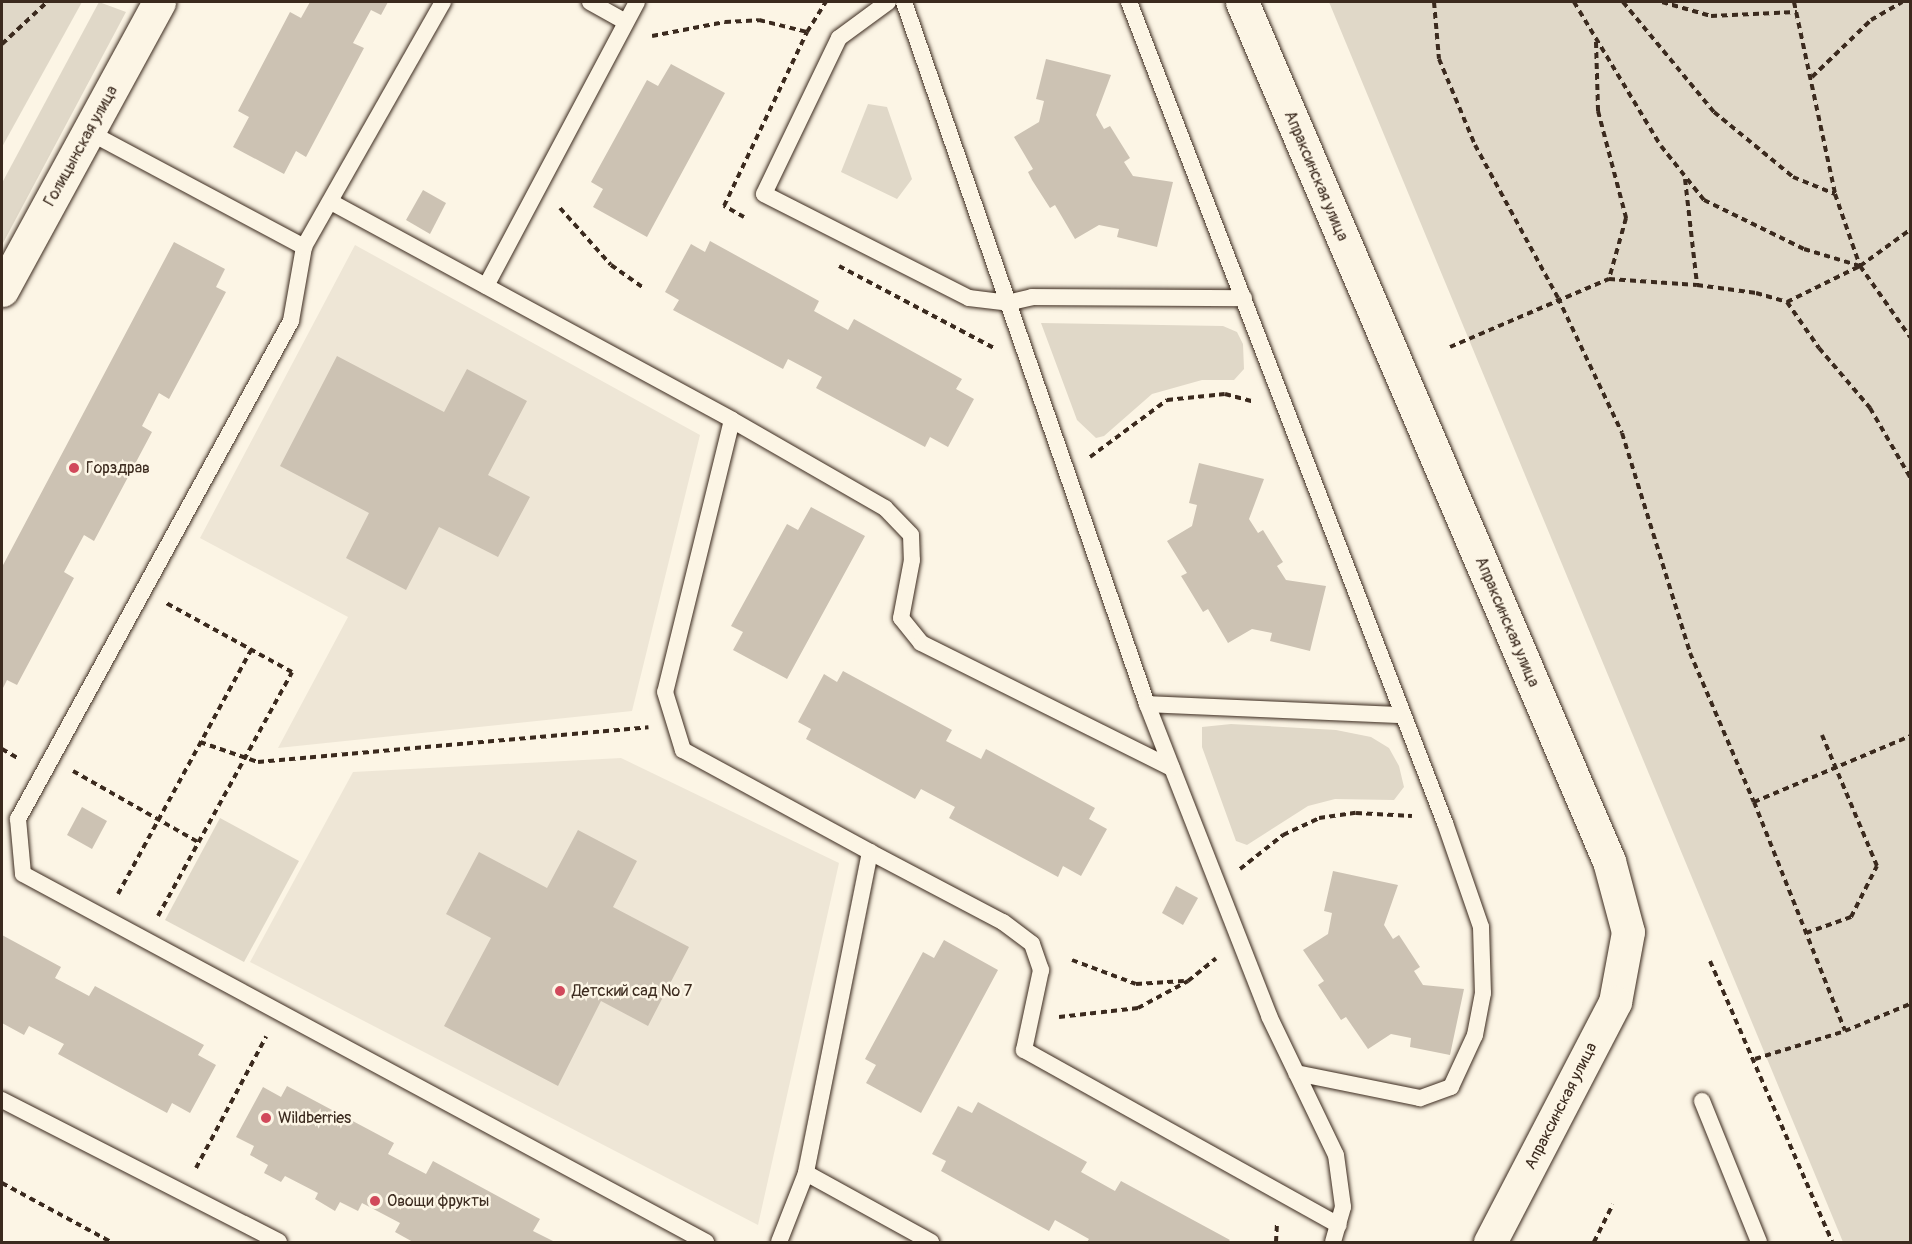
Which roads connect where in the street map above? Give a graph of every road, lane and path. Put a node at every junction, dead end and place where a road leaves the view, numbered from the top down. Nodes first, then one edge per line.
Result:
1 (47, 2) edge
2 (159, 2) edge
3 (443, 2) edge
4 (590, 2) edge
5 (637, 2) edge
6 (888, 2) edge
7 (904, 2) edge
8 (1129, 2) edge
9 (1242, 2) edge
10 (1434, 2) edge
11 (1574, 2) edge
12 (1623, 2) edge
13 (1662, 2) edge
14 (1794, 2) edge
15 (1900, 4) edge
16 (1797, 12) junction
17 (626, 22) junction
18 (807, 32) dead end
19 (642, 38) dead end
20 (1596, 42) junction
21 (2, 44) edge
22 (1812, 77) junction
23 (89, 132) junction
24 (1685, 176) junction
25 (1835, 194) junction
26 (331, 201) junction
27 (559, 206) dead end
28 (1911, 230) edge
29 (304, 247) junction
30 (1860, 266) junction
31 (1609, 279) junction
32 (1696, 285) junction
33 (486, 286) junction
34 (642, 287) dead end
35 (2, 290) edge
36 (1244, 298) junction
37 (1558, 298) junction
38 (1788, 302) junction
39 (1007, 303) junction
40 (1911, 337) edge
41 (1450, 347) dead end
42 (1284, 406) junction
43 (732, 420) junction
44 (1066, 471) junction
45 (1911, 477) edge
46 (144, 591) junction
47 (251, 650) junction
48 (1146, 704) junction
49 (1402, 715) junction
50 (675, 724) junction
51 (1822, 735) dead end
52 (1911, 736) edge
53 (200, 742) junction
54 (244, 757) junction
55 (51, 759) junction
56 (1172, 768) junction
57 (1835, 769) junction
58 (1754, 802) junction
59 (158, 820) junction
60 (1445, 823) junction
61 (198, 842) junction
62 (870, 852) junction
63 (1221, 888) junction
64 (105, 918) junction
65 (1806, 933) junction
66 (1239, 938) junction
67 (144, 940) junction
68 (1072, 960) dead end
69 (1710, 961) dead end
70 (1188, 981) junction
71 (1911, 1004) edge
72 (279, 1013) junction
73 (1028, 1020) junction
74 (1845, 1031) junction
75 (1755, 1059) junction
76 (1296, 1073) junction
77 (2, 1100) edge
78 (1702, 1101) dead end
79 (806, 1173) junction
80 (2, 1184) edge
81 (183, 1193) junction
82 (1613, 1204) dead end
83 (1277, 1223) dead end
84 (1339, 1225) junction
85 (111, 1242) edge
86 (279, 1242) edge
87 (706, 1242) edge
88 (778, 1242) edge
89 (931, 1242) edge
90 (1276, 1242) edge
91 (1333, 1242) edge
92 (1490, 1242) edge
93 (1593, 1242) edge
94 (1759, 1242) edge
95 (1832, 1242) edge

1 - 21 path
2 - 23 street, Голицынская улица
3 - 26 lane
4 - 17 lane
5 - 17 lane
6 - 39 lane
7 - 39 lane
8 - 36 lane
9 - 92 street, Апраксинская улица
10 - 37 path
11 - 20 path
12 - 25 path
13 - 16 path
14 - 16 path
15 - 22 path
16 - 22 path
17 - 33 lane
18 - 19 path
20 - 24 path
20 - 31 path
22 - 25 path
23 - 29 lane
23 - 35 street, Голицынская улица
24 - 30 path
24 - 32 path
25 - 30 path
26 - 29 lane
26 - 33 lane
27 - 34 path
28 - 30 path
29 - 46 lane
30 - 38 path
30 - 40 path
31 - 32 path
31 - 37 path
32 - 38 path
33 - 43 lane
36 - 39 lane
36 - 42 lane
37 - 41 path
37 - 58 path
38 - 45 path
39 - 44 lane
42 - 44 path
42 - 49 lane
43 - 50 lane
43 - 56 lane
44 - 48 lane
46 - 47 path
46 - 55 lane
47 - 53 path
47 - 54 path
48 - 49 lane
48 - 56 lane
49 - 60 lane
50 - 54 path
50 - 62 lane
51 - 57 path
52 - 57 path
53 - 54 path
53 - 59 path
54 - 61 path
55 - 59 path
55 - 64 lane
56 - 63 lane
57 - 58 path
57 - 65 path
58 - 65 path
59 - 61 path
59 - 64 path
60 - 63 path
60 - 76 lane
61 - 67 path
62 - 73 lane
62 - 79 lane
63 - 66 lane
64 - 67 lane
65 - 74 path
66 - 70 path
66 - 76 lane
67 - 72 lane
68 - 70 path
69 - 75 path
70 - 73 path
71 - 74 path
72 - 81 path
72 - 87 lane
73 - 84 lane
74 - 75 path
75 - 95 path
76 - 84 lane
77 - 81 lane
78 - 94 lane
79 - 88 lane
79 - 89 lane
80 - 85 path
81 - 86 lane
82 - 93 path
83 - 90 path
84 - 91 lane

